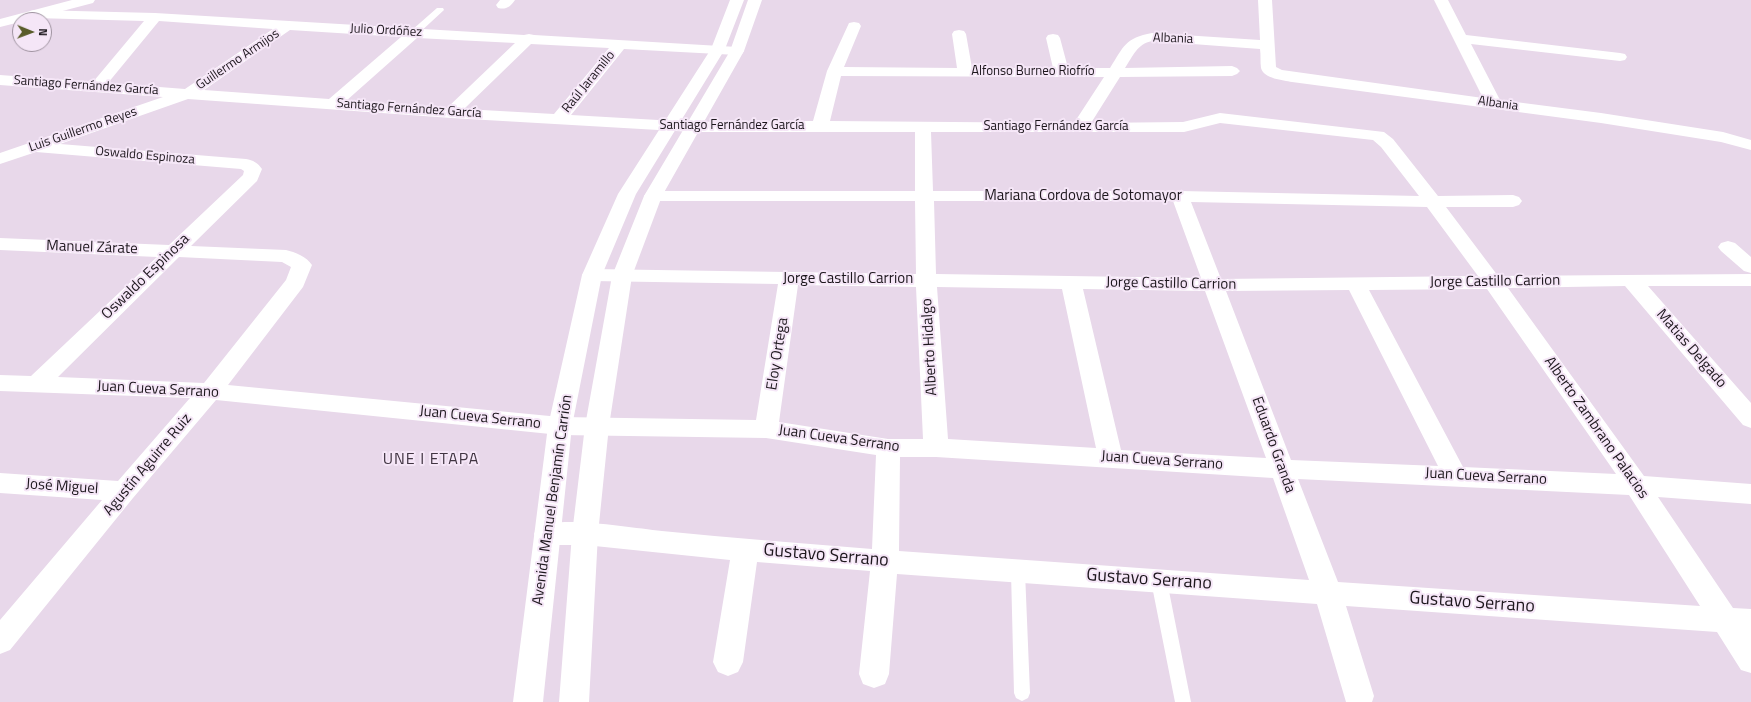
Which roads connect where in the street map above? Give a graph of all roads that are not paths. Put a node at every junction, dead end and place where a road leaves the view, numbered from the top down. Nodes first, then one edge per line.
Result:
1 (66, 0) edge
2 (88, 0) edge
3 (737, 0) edge
4 (755, 0) edge
5 (1265, 0) edge
6 (1441, 0) edge
7 (440, 10) dead end
8 (43, 12) edge
9 (52, 14) edge
10 (0, 17) edge
11 (155, 17) junction
12 (12, 20) edge
13 (0, 23) edge
14 (287, 26) junction
15 (854, 26) dead end
16 (415, 32) junction
17 (959, 34) dead end
18 (529, 38) junction
19 (1053, 38) dead end
20 (1461, 38) junction
21 (620, 44) junction
22 (1267, 45) junction
23 (727, 50) junction
24 (1620, 57) dead end
25 (835, 71) junction
26 (1116, 71) junction
27 (1232, 71) dead end
28 (965, 72) junction
29 (1062, 73) junction
30 (1, 81) edge
31 (96, 87) junction
32 (189, 93) junction
33 (333, 104) junction
34 (1494, 104) junction
35 (451, 113) junction
36 (558, 120) junction
37 (670, 126) junction
38 (820, 126) junction
39 (693, 127) junction
40 (923, 127) junction
41 (1079, 128) junction
42 (1751, 145) edge
43 (35, 147) junction
44 (0, 159) edge
45 (253, 169) joint
46 (653, 196) junction
47 (925, 196) junction
48 (1180, 196) junction
49 (1513, 201) dead end
50 (1433, 202) junction
51 (1728, 247) dead end
52 (5, 249) edge
53 (173, 251) junction
54 (302, 264) joint
55 (1751, 267) edge
56 (592, 275) junction
57 (622, 276) junction
58 (789, 280) junction
59 (926, 280) junction
60 (1631, 280) junction
61 (1751, 280) edge
62 (1071, 282) junction
63 (1493, 282) junction
64 (1356, 284) junction
65 (1214, 285) junction
66 (0, 382) edge
67 (36, 385) junction
68 (210, 391) junction
69 (1751, 419) edge
70 (560, 426) junction
71 (597, 426) junction
72 (766, 429) junction
73 (888, 448) junction
74 (936, 448) junction
75 (1110, 457) junction
76 (1281, 469) junction
77 (1455, 476) junction
78 (0, 483) edge
79 (1636, 485) junction
80 (124, 491) junction
81 (1751, 494) edge
82 (547, 534) junction
83 (585, 534) junction
84 (745, 550) junction
85 (885, 561) junction
86 (1018, 572) junction
87 (1159, 581) junction
88 (1328, 593) junction
89 (1725, 620) junction
90 (1751, 622) edge
91 (2, 637) edge
92 (1751, 660) edge
93 (728, 662) dead end
94 (874, 674) dead end
95 (1022, 693) dead end
96 (1359, 696) dead end
97 (528, 702) edge
98 (574, 702) edge
99 (1183, 702) edge

1 - 10 main road
2 - 8 main road
3 - 23 main road, Avenida Manuel Benjamín Carrión
4 - 23 main road, Avenida Manuel Benjamín Carrión
5 - 22 main road, Albania
6 - 20 main road
7 - 16 lane
9 - 11 main road, Julio Ordóñez
11 - 14 main road, Julio Ordóñez
11 - 31 main road
12 - 13 main road
14 - 16 main road, Julio Ordóñez
14 - 32 main road, Guillermo Armijos
15 - 25 main road
16 - 18 main road, Julio Ordóñez
16 - 33 main road
17 - 28 main road
18 - 21 main road, Julio Ordóñez
18 - 35 main road
19 - 29 main road
20 - 24 main road
20 - 34 main road
21 - 23 main road, Julio Ordóñez
21 - 36 main road, Raúl Jaramillo
22 - 26 main road, Albania
22 - 34 main road, Albania
23 - 37 main road, Avenida Manuel Benjamín Carrión
23 - 39 main road, Avenida Manuel Benjamín Carrión
25 - 28 main road, Alfonso Burneo Riofrío
25 - 38 main road
26 - 27 main road, Alfonso Burneo Riofrío
26 - 29 main road, Alfonso Burneo Riofrío
26 - 41 main road, Albania
28 - 29 main road, Alfonso Burneo Riofrío
30 - 31 main road, Santiago Fernández García
31 - 32 main road, Santiago Fernández García
32 - 33 main road, Santiago Fernández García
32 - 43 main road, Luis Guillermo Reyes
33 - 35 main road, Santiago Fernández García
34 - 42 main road, Albania
35 - 36 main road, Santiago Fernández García
36 - 37 main road, Santiago Fernández García
37 - 39 main road, Santiago Fernández García
37 - 56 main road, Avenida Manuel Benjamín Carrión
38 - 39 main road, Santiago Fernández García
38 - 40 main road, Santiago Fernández García
39 - 46 main road, Avenida Manuel Benjamín Carrión
40 - 41 main road, Santiago Fernández García
40 - 47 main road, Alberto Hidalgo
41 - 50 main road, Santiago Fernández García
43 - 44 main road, Luis Guillermo Reyes
43 - 45 main road, Oswaldo Espinoza
45 - 53 main road, Oswaldo Espinosa
46 - 47 main road, Mariana Cordova de Sotomayor
46 - 57 main road, Avenida Manuel Benjamín Carrión
47 - 48 main road, Mariana Cordova de Sotomayor
47 - 59 main road, Alberto Hidalgo
48 - 50 main road, Mariana Cordova de Sotomayor
48 - 65 main road, Eduardo Granda
49 - 50 main road, Mariana Cordova de Sotomayor
50 - 63 main road, Alberto Zambrano Palacios
51 - 55 main road
52 - 53 main road, Manuel Zárate
53 - 54 main road, Manuel Zárate
53 - 67 main road, Oswaldo Espinosa
54 - 68 main road, Agustín Aguirre Ruiz
56 - 57 main road, Jorge Castillo Carrion
56 - 70 main road, Avenida Manuel Benjamín Carrión
57 - 58 main road, Jorge Castillo Carrion
57 - 71 main road, Avenida Manuel Benjamín Carrión
58 - 59 main road, Jorge Castillo Carrion
58 - 72 main road, Eloy Ortega
59 - 62 main road, Jorge Castillo Carrion
59 - 74 main road, Alberto Hidalgo
60 - 61 main road, Jorge Castillo Carrion
60 - 63 main road, Jorge Castillo Carrion
60 - 69 main road, Matias Delgado
62 - 65 main road, Jorge Castillo Carrion
62 - 75 main road
63 - 64 main road, Jorge Castillo Carrion
63 - 79 main road, Alberto Zambrano Palacios
64 - 65 main road, Jorge Castillo Carrion
64 - 77 main road
65 - 76 main road, Eduardo Granda
66 - 67 main road, Juan Cueva Serrano
67 - 68 main road, Juan Cueva Serrano
68 - 70 main road, Juan Cueva Serrano
68 - 80 main road, Agustín Aguirre Ruiz
70 - 71 main road, Juan Cueva Serrano
70 - 82 main road, Avenida Manuel Benjamín Carrión
71 - 72 main road, Juan Cueva Serrano
71 - 83 main road, Avenida Manuel Benjamín Carrión
72 - 73 main road, Juan Cueva Serrano
73 - 74 main road, Juan Cueva Serrano
73 - 85 main road
74 - 75 main road, Juan Cueva Serrano
75 - 76 main road, Juan Cueva Serrano
76 - 77 main road, Juan Cueva Serrano
76 - 88 main road, Eduardo Granda
77 - 79 main road, Juan Cueva Serrano
78 - 80 main road, José Miguel
79 - 81 main road, Juan Cueva Serrano
79 - 89 main road, Alberto Zambrano Palacios
80 - 91 main road, Agustín Aguirre Ruiz
82 - 83 main road, Gustavo Serrano
82 - 97 main road, Avenida Manuel Benjamín Carrión
83 - 84 main road, Gustavo Serrano
83 - 98 main road, Avenida Manuel Benjamín Carrión
84 - 85 main road, Gustavo Serrano
84 - 93 main road
85 - 86 main road, Gustavo Serrano
85 - 94 main road
86 - 87 main road, Gustavo Serrano
86 - 95 lane
87 - 88 main road, Gustavo Serrano
87 - 99 lane
88 - 89 main road, Gustavo Serrano
88 - 96 main road, Eduardo Granda
89 - 90 main road, Gustavo Serrano
89 - 92 main road, Alberto Zambrano Palacios

